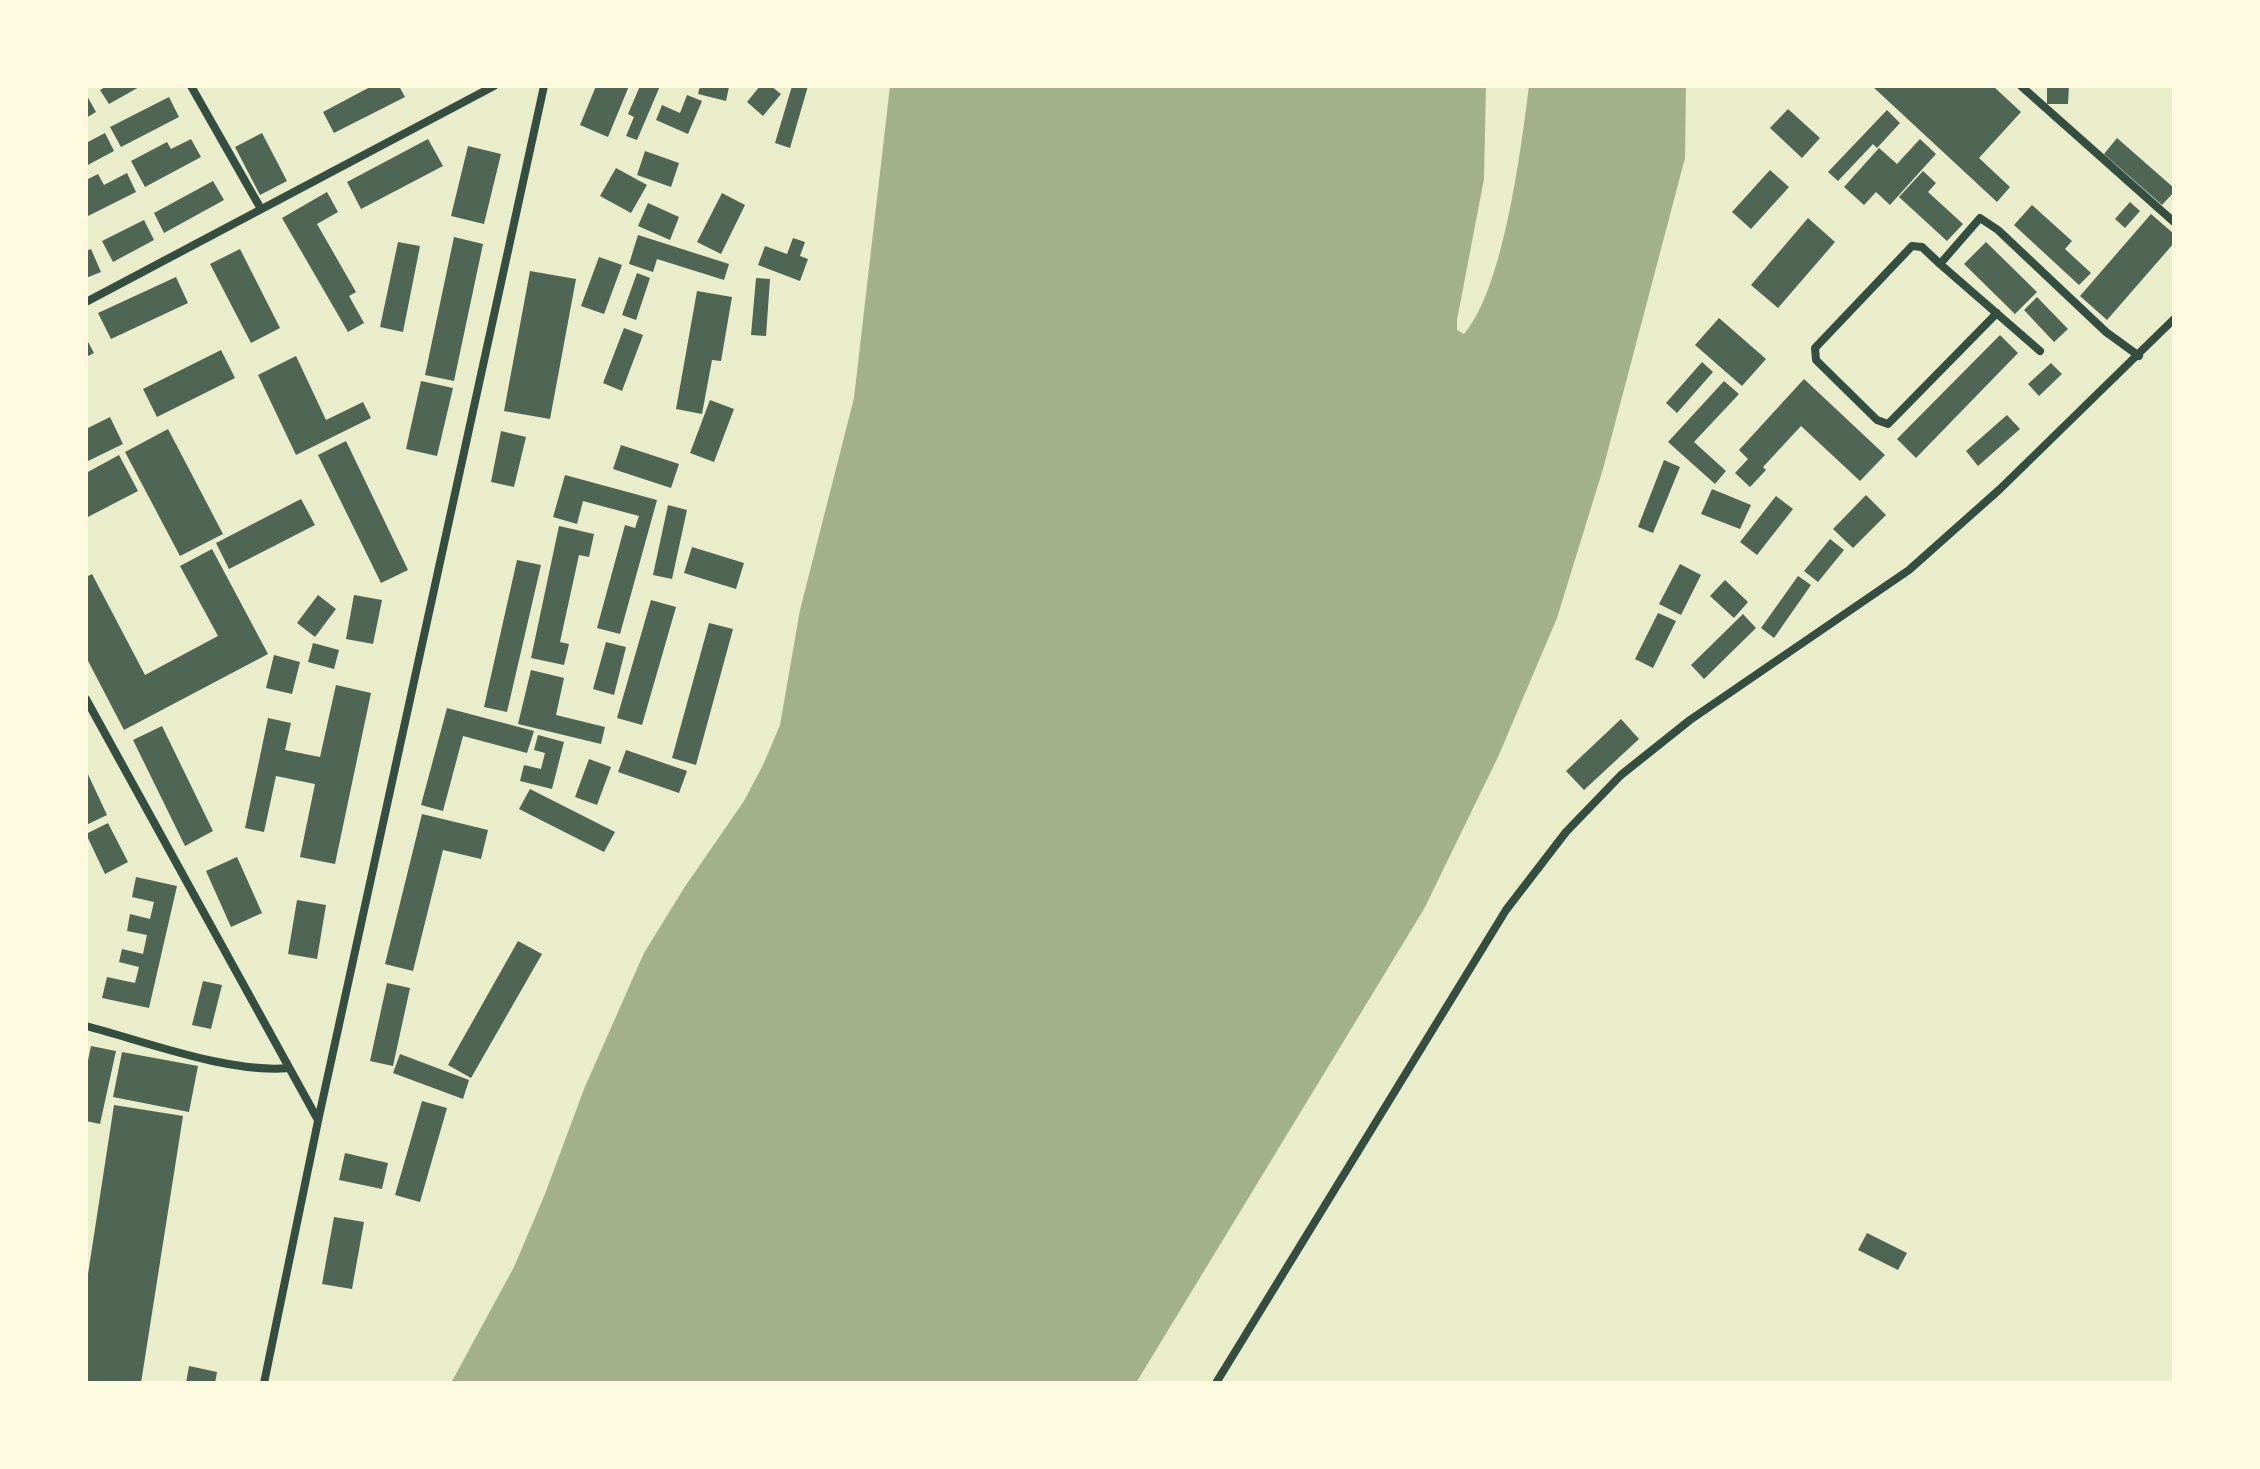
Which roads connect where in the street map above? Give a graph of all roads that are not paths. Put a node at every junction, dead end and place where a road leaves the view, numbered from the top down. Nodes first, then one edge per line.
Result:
1 (191, 86) edge
2 (494, 86) edge
3 (544, 86) edge
4 (2021, 86) edge
5 (261, 209) junction
6 (2174, 222) edge
7 (1940, 264) junction
8 (86, 302) edge
9 (1997, 313) junction
10 (2174, 319) edge
11 (2040, 351) dead end
12 (2139, 356) junction
13 (86, 699) edge
14 (86, 1026) edge
15 (289, 1068) junction
16 (318, 1121) junction
17 (264, 1383) edge
18 (1216, 1383) edge

1 - 5 street
2 - 5 street
3 - 16 street
4 - 6 street
5 - 8 street
7 - 9 street
7 - 9 street
7 - 12 street
9 - 11 street
10 - 12 street
12 - 18 street
13 - 15 street
14 - 15 street
15 - 16 street
16 - 17 street

